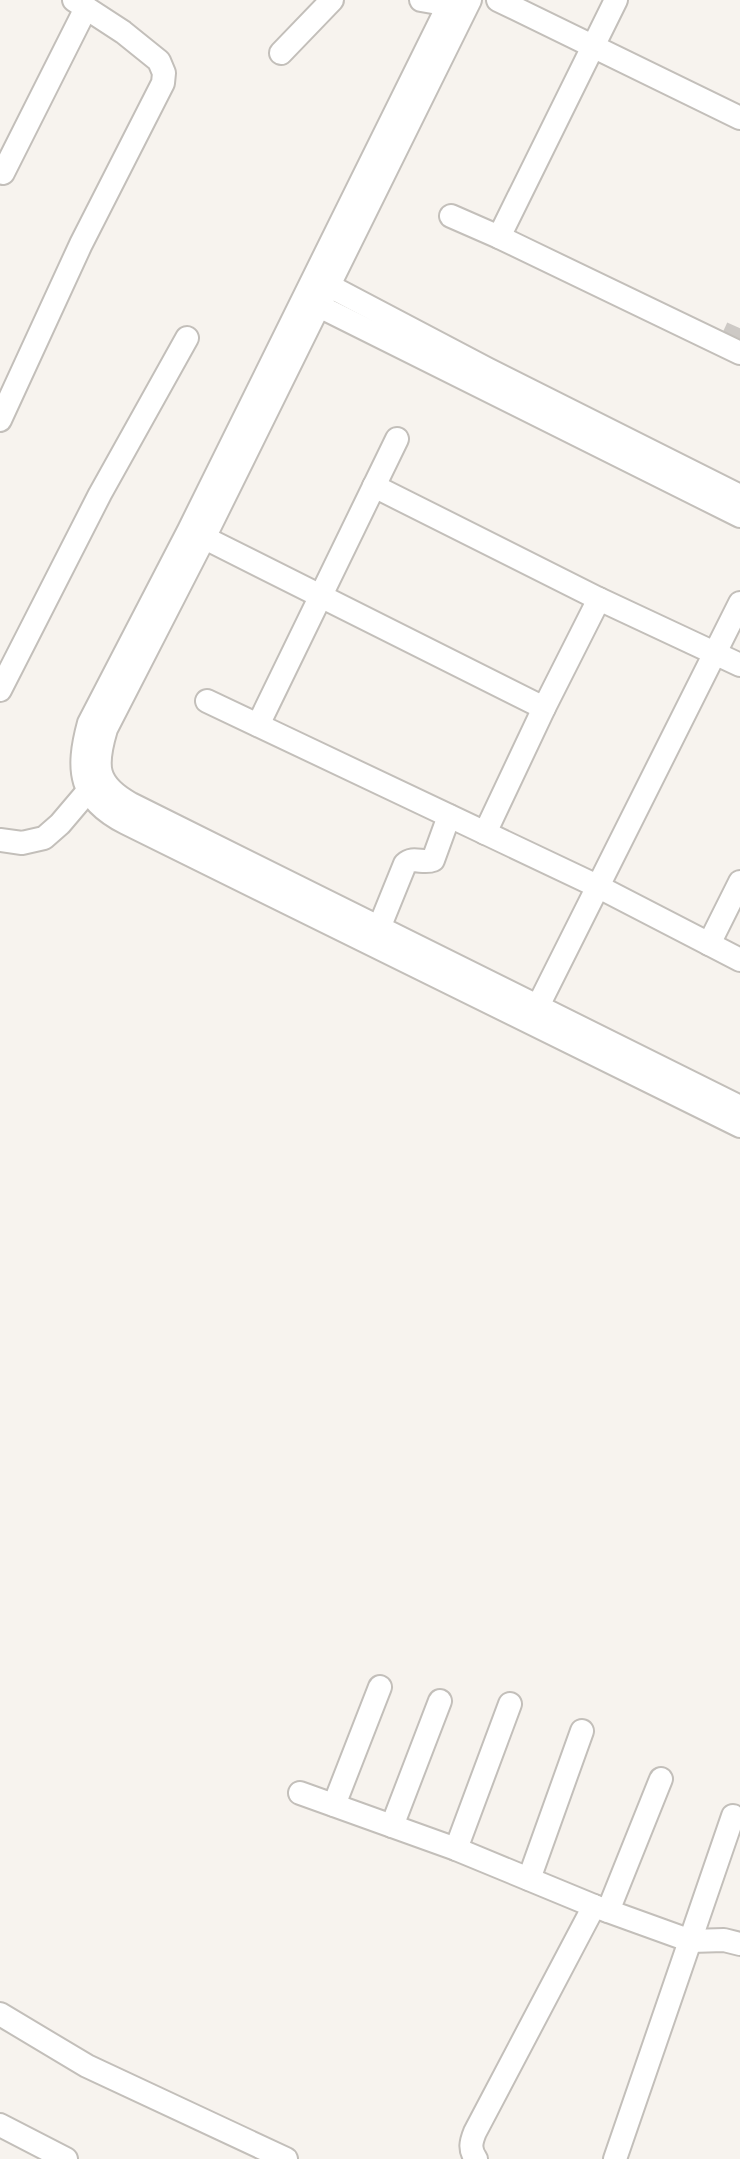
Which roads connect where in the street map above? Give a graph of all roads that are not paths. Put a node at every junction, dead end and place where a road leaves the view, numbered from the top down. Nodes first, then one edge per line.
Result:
1 (332, 0) edge
2 (421, 0) edge
3 (498, 0) edge
4 (616, 0) edge
5 (459, 3) edge
6 (80, 4) edge
7 (593, 45) junction
8 (281, 53) dead end
9 (740, 118) edge
10 (0, 171) edge
11 (451, 216) dead end
12 (499, 237) junction
13 (322, 282) junction
14 (311, 302) junction
15 (187, 338) dead end
16 (740, 353) edge
17 (7, 389) edge
18 (0, 420) edge
19 (397, 439) dead end
20 (374, 486) junction
21 (740, 496) edge
22 (740, 516) edge
23 (196, 534) junction
24 (321, 595) junction
25 (599, 599) junction
26 (740, 603) edge
27 (717, 652) junction
28 (740, 665) edge
29 (0, 690) edge
30 (207, 701) dead end
31 (544, 708) junction
32 (258, 725) junction
33 (96, 787) junction
34 (449, 816) junction
35 (485, 833) junction
36 (0, 840) edge
37 (740, 882) edge
38 (597, 886) junction
39 (379, 928) junction
40 (709, 944) junction
41 (740, 960) edge
42 (533, 1014) junction
43 (740, 1107) edge
44 (740, 1126) edge
45 (380, 1687) dead end
46 (440, 1701) dead end
47 (510, 1704) dead end
48 (582, 1731) dead end
49 (661, 1779) dead end
50 (300, 1792) dead end
51 (334, 1805) junction
52 (733, 1816) dead end
53 (392, 1826) junction
54 (456, 1849) junction
55 (530, 1879) junction
56 (601, 1909) junction
57 (692, 1941) junction
58 (740, 1944) edge
59 (0, 2014) edge
60 (0, 2125) edge
61 (66, 2159) edge
62 (286, 2159) edge
63 (476, 2159) edge
64 (615, 2159) edge

1 - 8 street
2 - 5 street
3 - 7 street
4 - 7 street
5 - 13 street
6 - 10 street
6 - 17 street
7 - 9 street
7 - 12 street
11 - 12 street
12 - 16 street
13 - 14 street
13 - 21 street
14 - 22 street
14 - 23 street
15 - 29 street
17 - 18 street
19 - 20 street
20 - 24 street
20 - 25 street
23 - 24 street
23 - 33 street
24 - 31 street
24 - 32 street
25 - 27 street
25 - 31 street
26 - 27 street
27 - 28 street
27 - 38 street
30 - 32 street
31 - 35 street
32 - 34 street
33 - 36 street
33 - 39 street
33 - 42 street
34 - 35 street
34 - 39 street
35 - 38 street
37 - 40 street
38 - 40 street
38 - 42 street
39 - 42 street
40 - 41 street
42 - 43 street
42 - 44 street
45 - 51 street
46 - 53 street
47 - 54 street
48 - 55 street
49 - 56 street
50 - 51 street
51 - 53 street
52 - 57 street
53 - 54 street
54 - 55 street
55 - 56 street
56 - 57 street
56 - 63 street
57 - 58 street
57 - 64 street
59 - 62 street
60 - 61 street

